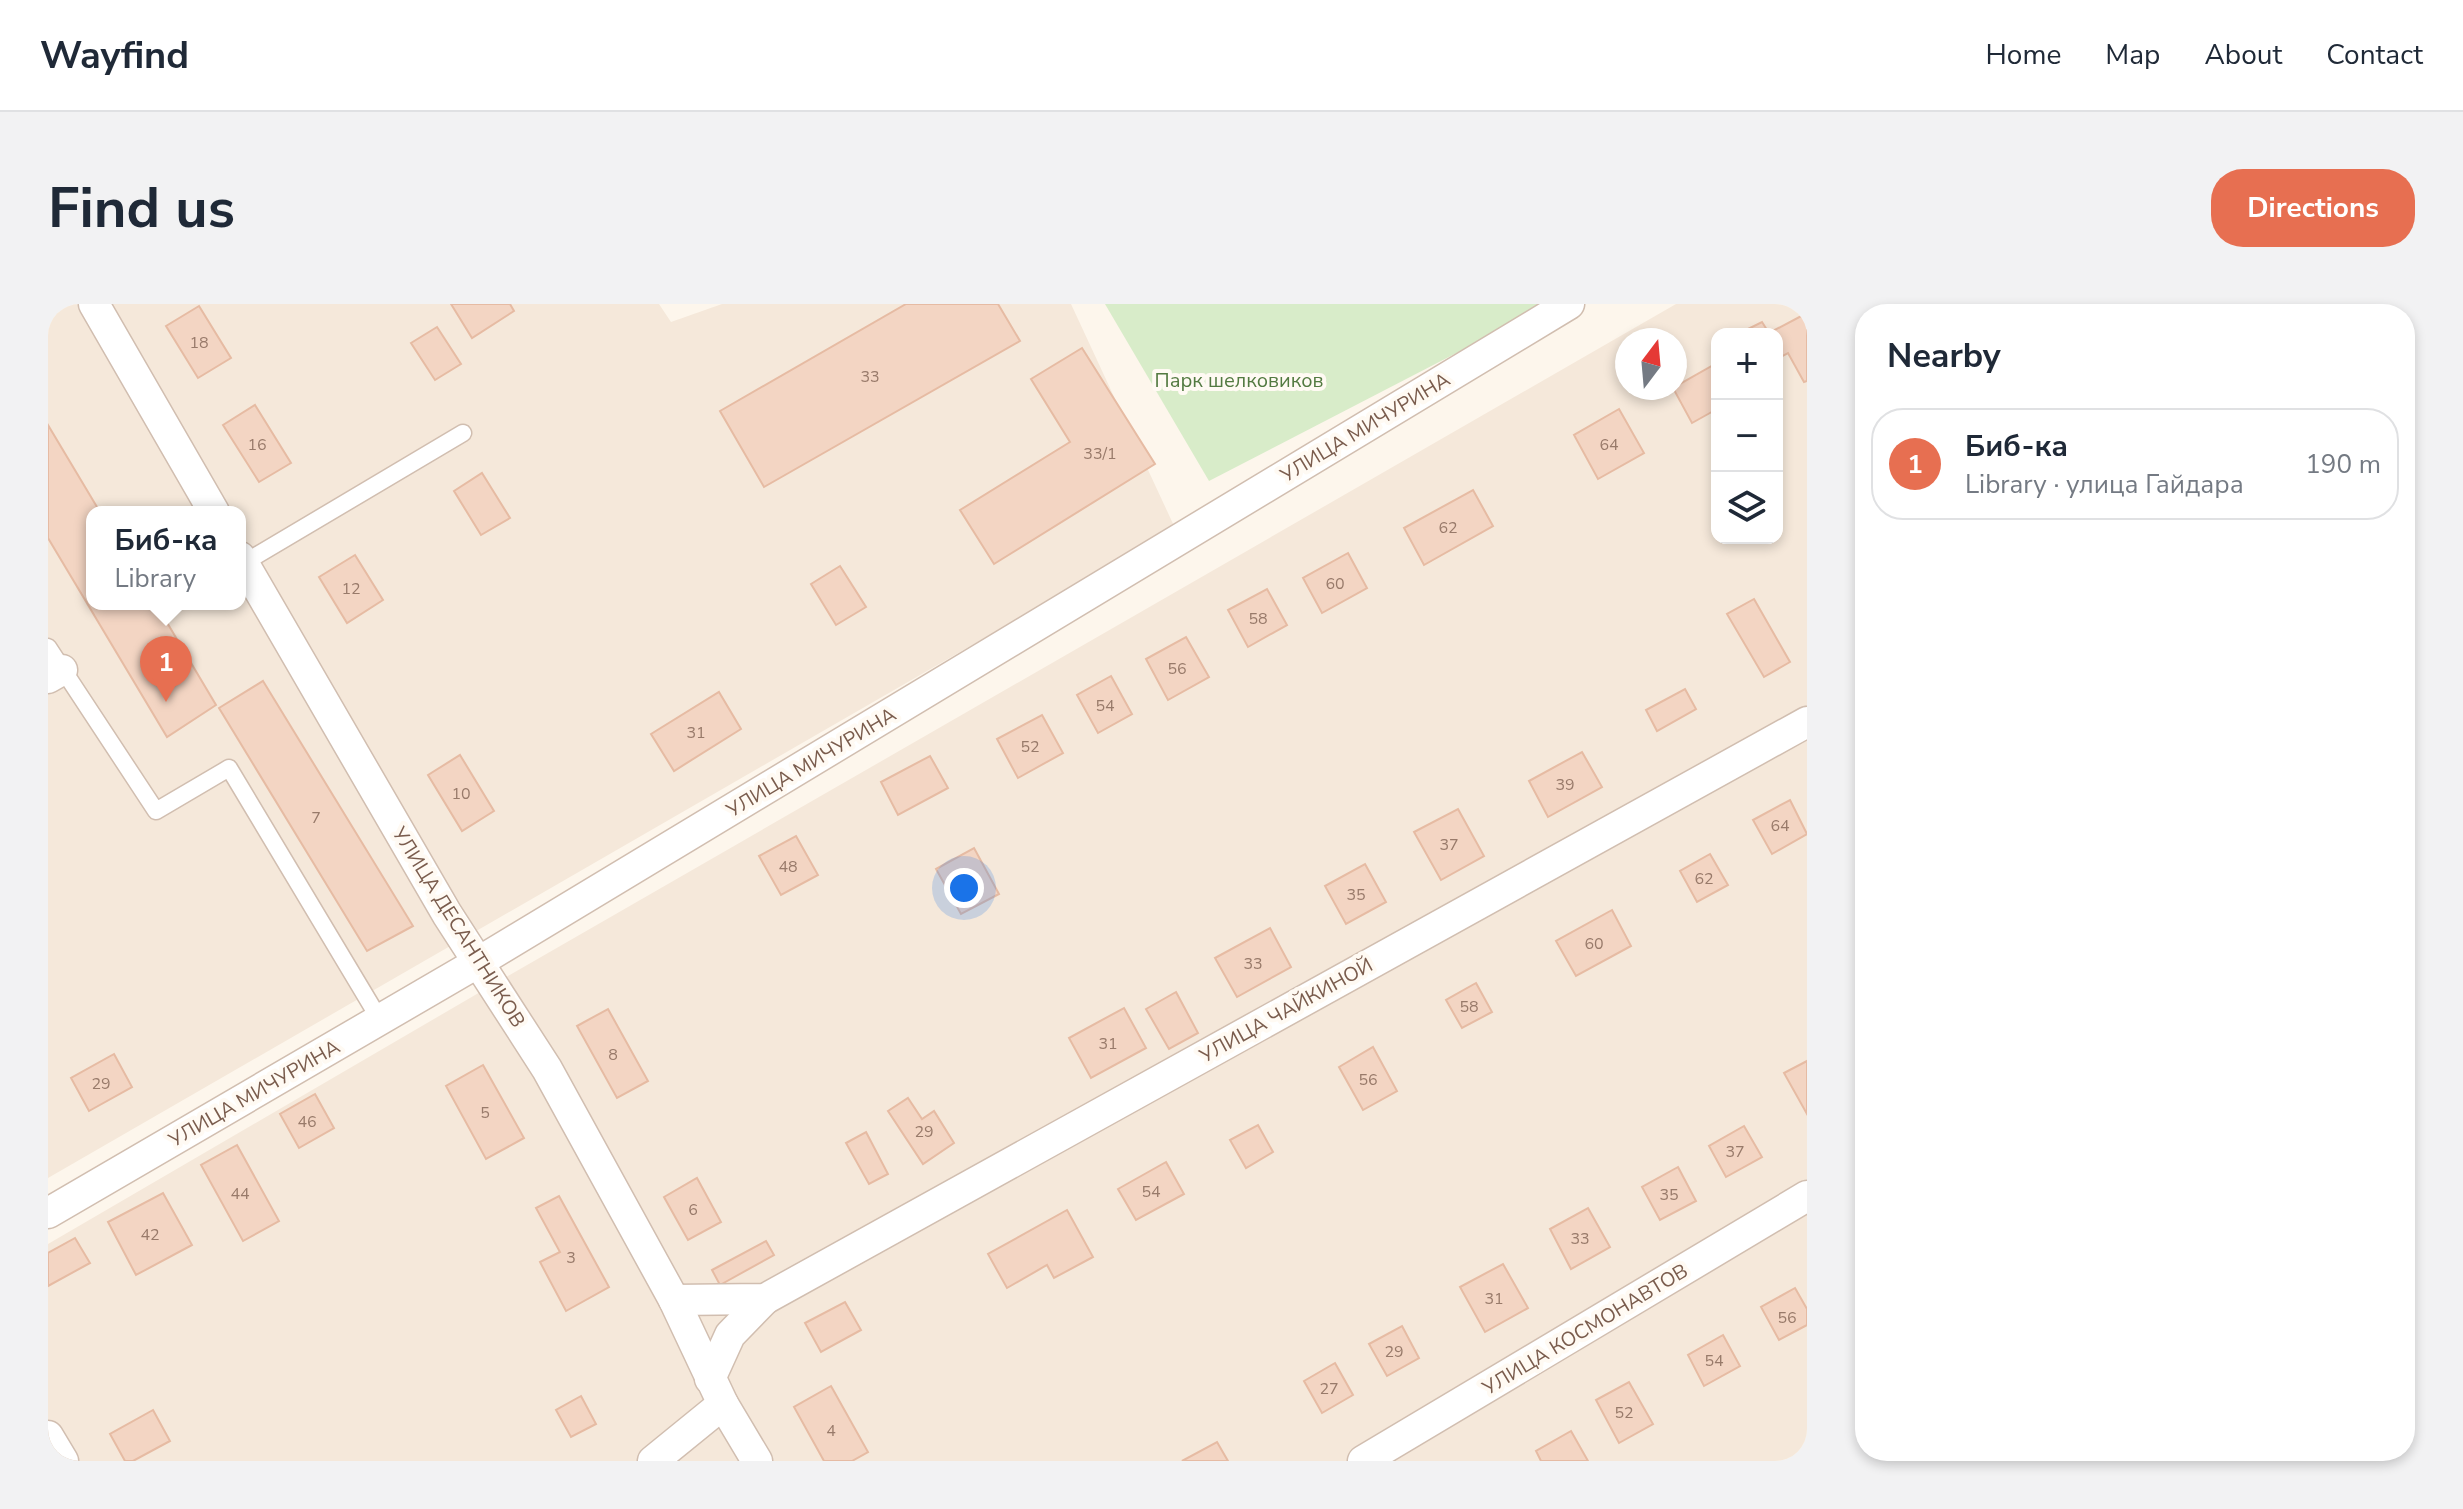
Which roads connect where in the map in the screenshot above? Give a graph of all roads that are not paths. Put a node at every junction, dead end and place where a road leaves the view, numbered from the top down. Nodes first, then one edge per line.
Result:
1 (94, 304) edge
2 (1569, 304) edge
3 (463, 433) dead end
4 (211, 506) edge
5 (246, 558) edge
6 (246, 567) edge
7 (53, 665) edge
8 (1807, 722) edge
9 (477, 963) junction
10 (380, 1020) junction
11 (1807, 1196) edge
12 (48, 1213) edge
13 (765, 1299) junction
14 (674, 1300) junction
15 (717, 1392) junction
16 (48, 1436) edge
17 (63, 1461) edge
18 (653, 1461) edge
19 (757, 1461) edge
20 (1363, 1461) edge

1 - 4 street
2 - 9 street, УЛИЦА МИЧУРИНА
3 - 5 lane
6 - 9 street, УЛИЦА ДЕСАНТНИКОВ
7 - 10 lane
8 - 13 street, УЛИЦА ЧАЙКИНОЙ
9 - 10 street, УЛИЦА МИЧУРИНА
9 - 14 street, УЛИЦА ДЕСАНТНИКОВ
10 - 12 street, УЛИЦА МИЧУРИНА
11 - 20 street, УЛИЦА КОСМОНАВТОВ
13 - 14 street, УЛИЦА ЧАЙКИНОЙ
13 - 15 street, УЛИЦА ЧАЙКИНОЙ
14 - 15 street, УЛИЦА ДЕСАНТНИКОВ
15 - 18 street, УЛИЦА ЧАЙКИНОЙ
15 - 19 street
16 - 17 street

